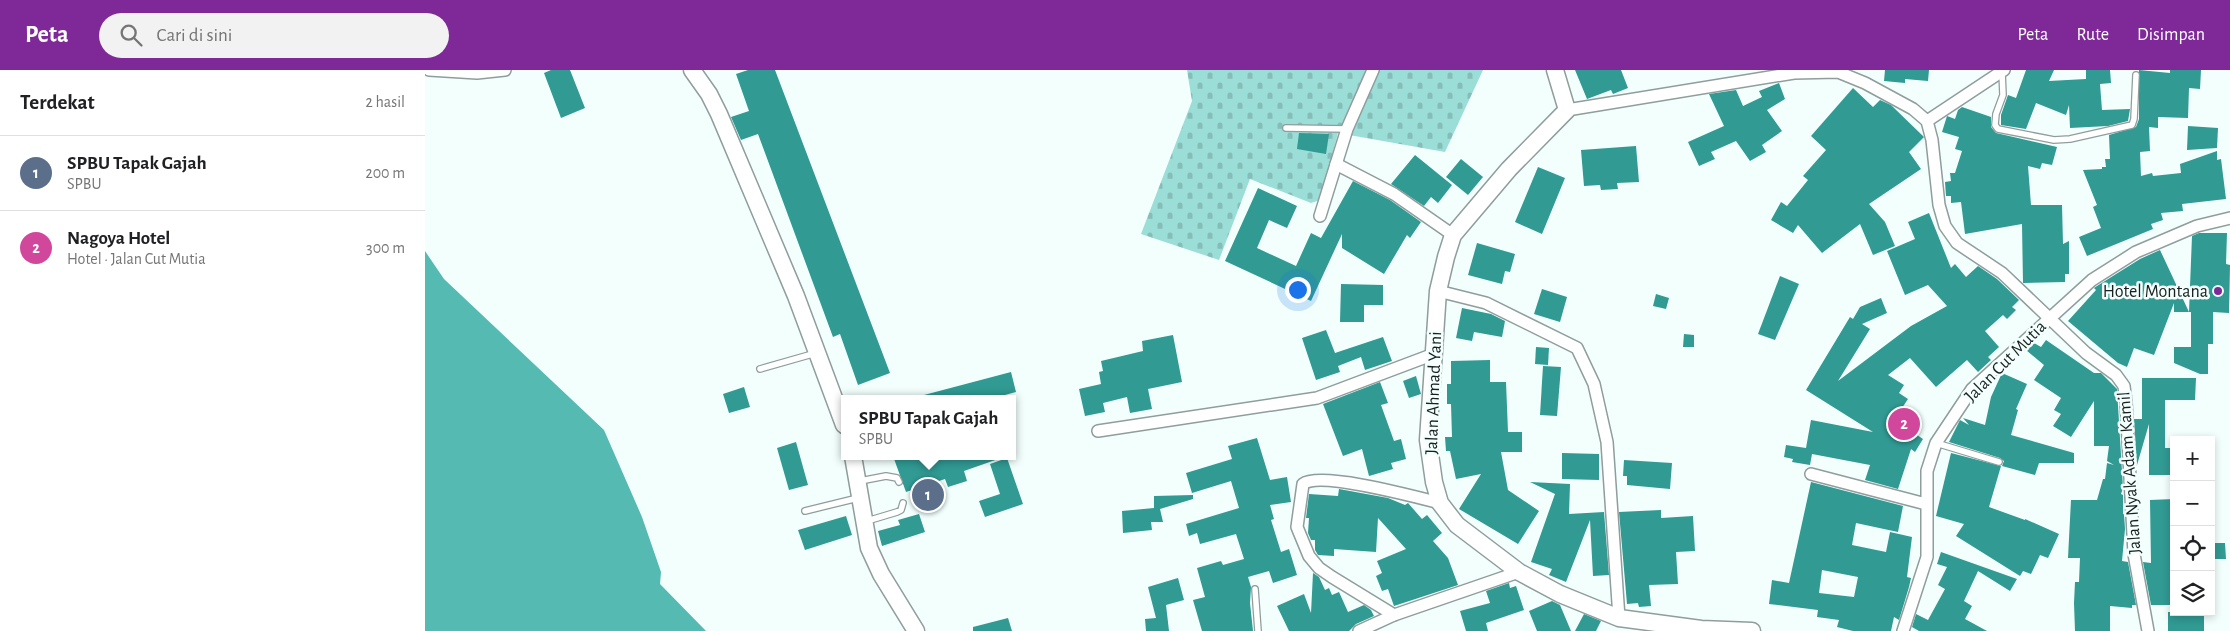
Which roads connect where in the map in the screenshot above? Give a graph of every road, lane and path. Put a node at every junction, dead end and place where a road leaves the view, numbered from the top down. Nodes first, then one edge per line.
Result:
1 (429, 70) edge
2 (505, 70) edge
3 (692, 70) edge
4 (1373, 70) edge
5 (1555, 70) edge
6 (1816, 71) edge
7 (2003, 71) edge
8 (2136, 75) dead end
9 (1567, 110) junction
10 (1927, 121) junction
11 (1286, 128) dead end
12 (1347, 129) junction
13 (1336, 164) junction
14 (1320, 216) dead end
15 (2230, 218) edge
16 (1453, 236) junction
17 (1438, 291) junction
18 (2048, 317) junction
19 (818, 352) junction
20 (1434, 354) junction
21 (760, 369) dead end
22 (841, 417) edge
23 (1098, 431) dead end
24 (1936, 443) junction
25 (854, 460) edge
26 (1999, 462) dead end
27 (1811, 474) dead end
28 (858, 481) junction
29 (899, 482) dead end
30 (860, 498) junction
31 (903, 503) dead end
32 (1440, 503) junction
33 (1927, 504) junction
34 (805, 512) dead end
35 (864, 522) junction
36 (1519, 572) junction
37 (1255, 590) dead end
38 (1394, 615) junction
39 (1619, 618) junction
40 (1700, 630) edge
41 (916, 631) edge
42 (1257, 631) edge
43 (1359, 631) edge
44 (1752, 631) edge
45 (1903, 631) edge
46 (2148, 631) edge

1 - 2 street
3 - 19 street
4 - 12 street
5 - 9 street
6 - 9 street
6 - 10 street
7 - 8 lane
7 - 10 street
9 - 16 street, Jalan Ahmad Yani
10 - 18 street, Jalan Nyak Adam Kamil
11 - 12 lane
12 - 13 street
13 - 14 street
13 - 16 street
15 - 18 street, Jalan Cut Mutia
16 - 17 street, Jalan Ahmad Yani
17 - 20 street, Jalan Ahmad Yani
17 - 39 street
18 - 24 street, Jalan Cut Mutia
18 - 46 street, Jalan Nyak Adam Kamil
19 - 21 lane
19 - 22 street
20 - 23 street
20 - 32 street, Jalan Ahmad Yani
24 - 26 lane
24 - 33 street, Jalan Cut Mutia
25 - 28 street
27 - 33 street
28 - 29 lane
28 - 30 street
30 - 34 lane
30 - 35 street
31 - 35 lane
32 - 36 street, Jalan Ahmad Yani
32 - 38 street
33 - 45 street, Jalan Cut Mutia
35 - 41 street
36 - 38 street
36 - 39 street, Jalan Ahmad Yani
37 - 42 lane
38 - 43 street
39 - 40 street, Jalan Ahmad Yani
40 - 44 street, Jalan Ahmad Yani

